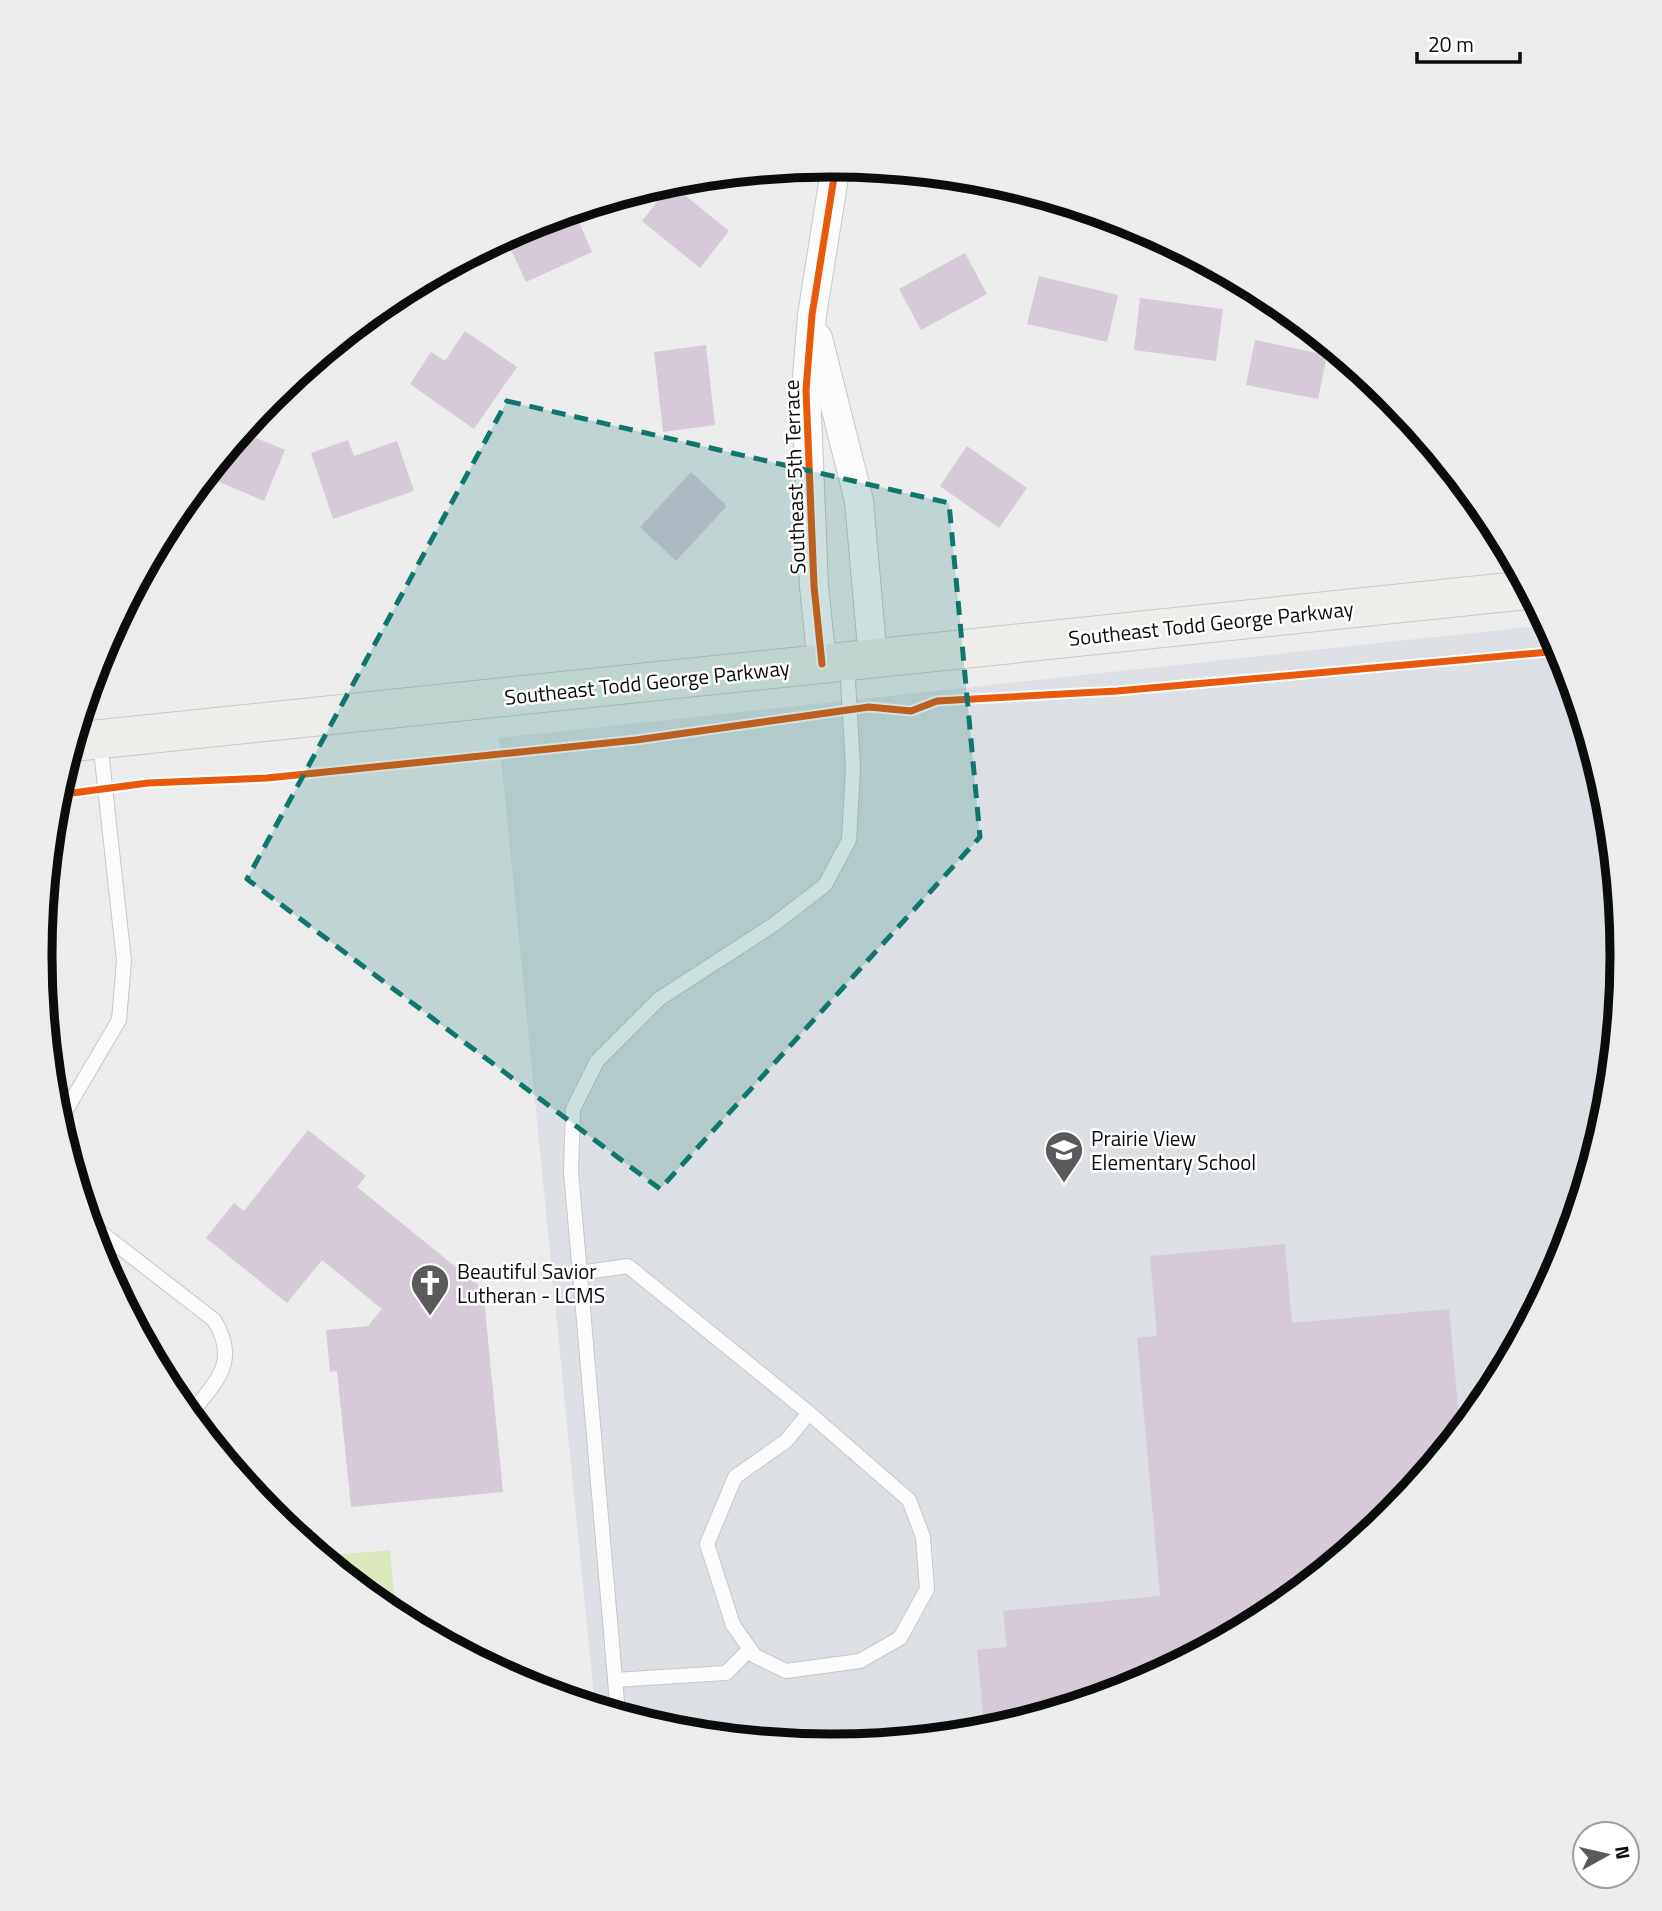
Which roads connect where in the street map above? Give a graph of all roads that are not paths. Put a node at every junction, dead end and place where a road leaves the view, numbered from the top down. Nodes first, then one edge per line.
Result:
1 (834, 177) edge
2 (812, 315) junction
3 (1518, 591) edge
4 (847, 661) junction
5 (86, 741) edge
6 (67, 1108) edge
7 (105, 1236) edge
8 (580, 1273) junction
9 (197, 1406) edge
10 (809, 1413) junction
11 (750, 1649) junction
12 (615, 1680) junction
13 (617, 1703) edge

1 - 2 street, Southeast 5th Terrace
2 - 4 street, Southeast 5th Terrace
2 - 4 street, Southeast 5th Terrace
3 - 4 main road, Southeast Todd George Parkway
4 - 5 main road, Southeast Todd George Parkway
4 - 8 lane
5 - 6 lane
7 - 9 lane
8 - 10 lane
8 - 12 lane
10 - 11 lane
10 - 11 lane
11 - 12 lane
12 - 13 lane

